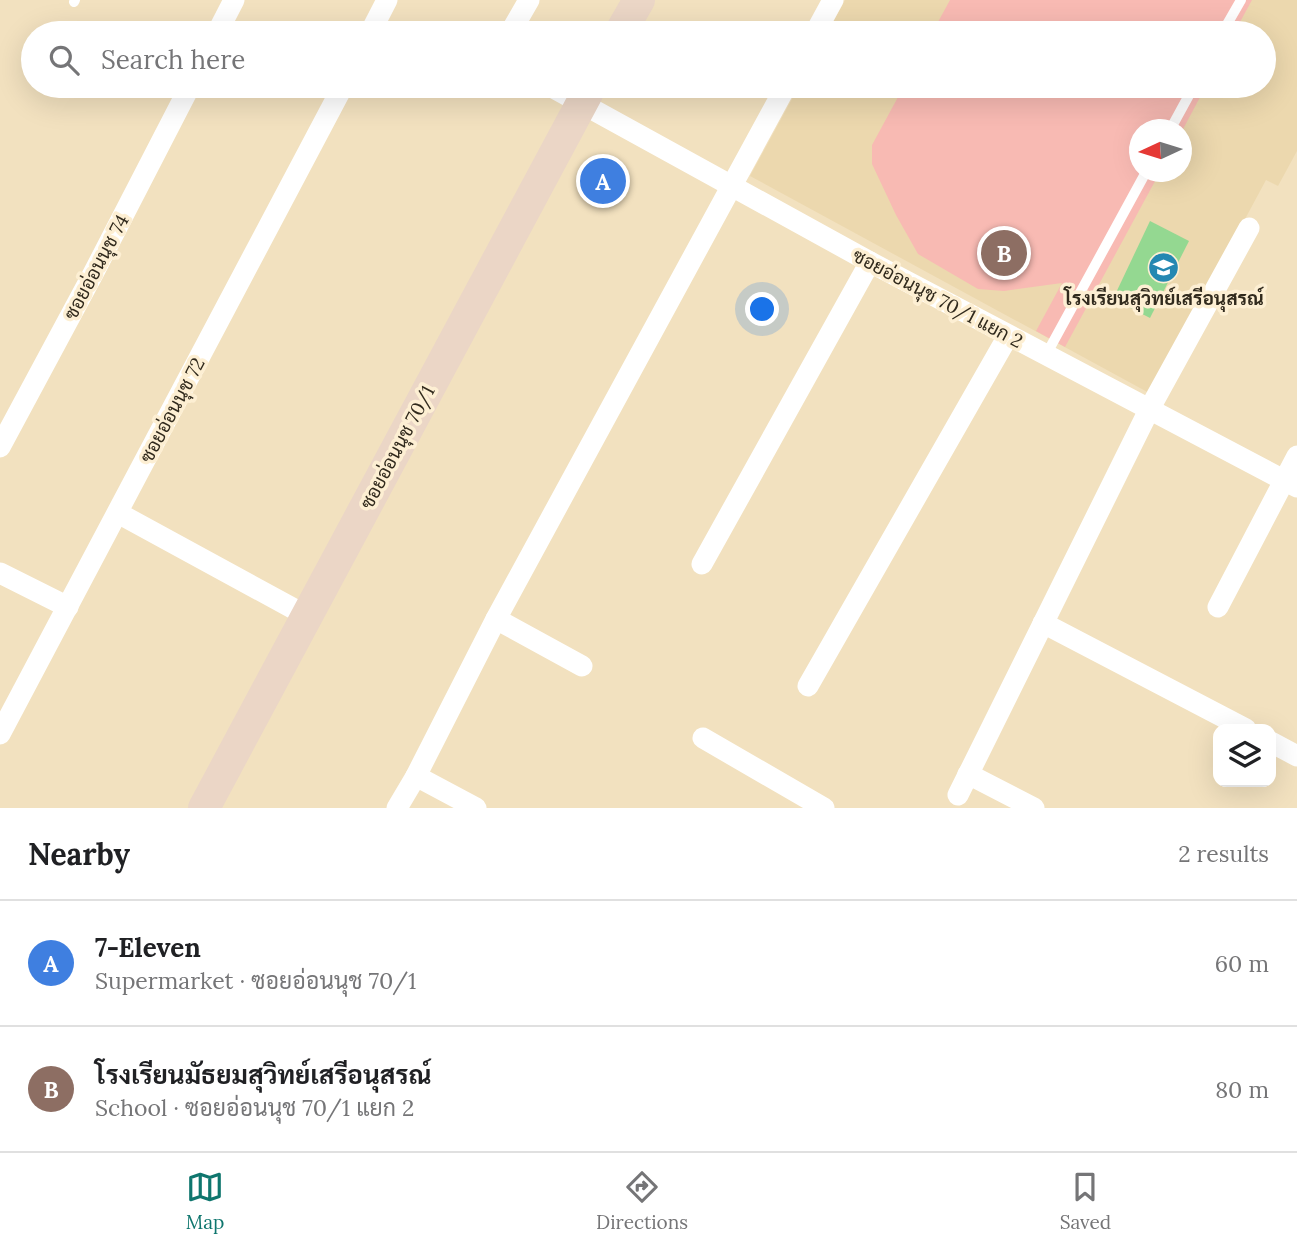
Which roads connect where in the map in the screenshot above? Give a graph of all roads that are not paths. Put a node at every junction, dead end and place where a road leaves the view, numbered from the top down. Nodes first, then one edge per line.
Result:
1 (234, 0) edge
2 (387, 0) edge
3 (528, 0) edge
4 (639, 0) edge
5 (833, 0) edge
6 (1241, 0) edge
7 (223, 21) edge
8 (376, 21) edge
9 (517, 21) edge
10 (627, 21) edge
11 (822, 21) edge
12 (1230, 21) edge
13 (184, 98) edge
14 (337, 98) edge
15 (584, 98) edge
16 (591, 98) edge
17 (779, 98) edge
18 (1187, 98) edge
19 (1176, 119) edge
20 (1140, 182) edge
21 (731, 186) junction
22 (1249, 228) dead end
23 (870, 262) junction
24 (1008, 336) junction
25 (1045, 355) junction
26 (1150, 408) junction
27 (0, 447) edge
28 (1297, 456) edge
29 (1291, 483) edge
30 (118, 513) junction
31 (702, 564) dead end
32 (0, 573) edge
33 (68, 607) junction
34 (1218, 607) dead end
35 (307, 616) junction
36 (496, 619) junction
37 (1044, 623) junction
38 (582, 666) dead end
39 (808, 686) dead end
40 (1236, 724) edge
41 (0, 734) edge
42 (703, 738) dead end
43 (1276, 745) edge
44 (1297, 756) edge
45 (968, 774) junction
46 (416, 776) junction
47 (958, 795) dead end
48 (204, 808) edge
49 (397, 808) edge
50 (476, 808) edge
51 (824, 808) edge
52 (1034, 808) edge

1 - 7 street
2 - 8 street
3 - 9 street
4 - 10 street
5 - 11 street
6 - 12 lane
13 - 27 street, ซอยอ่อนนุช 74
14 - 30 street, ซอยอ่อนนุช 72
15 - 35 street, ซอยอ่อนนุช 70/1
16 - 21 street, ซอยอ่อนนุช 70/1 แยก 2
17 - 21 street
18 - 19 lane
20 - 25 lane
21 - 23 street, ซอยอ่อนนุช 70/1 แยก 2
21 - 36 street
22 - 26 street
23 - 24 street, ซอยอ่อนนุช 70/1 แยก 2
23 - 31 street
24 - 25 street, ซอยอ่อนนุช 70/1 แยก 2
24 - 39 street
25 - 26 street, ซอยอ่อนนุช 70/1 แยก 2
26 - 29 street, ซอยอ่อนนุช 70/1 แยก 2
26 - 37 street
28 - 29 street
29 - 34 street
30 - 33 street, ซอยอ่อนนุช 72
30 - 35 street
32 - 33 street
33 - 41 street, ซอยอ่อนนุช 72
35 - 48 street, ซอยอ่อนนุช 70/1
36 - 38 street
36 - 46 street
37 - 40 street
37 - 45 street
42 - 51 street
43 - 44 street
45 - 47 street
45 - 52 street
46 - 49 street
46 - 50 street

